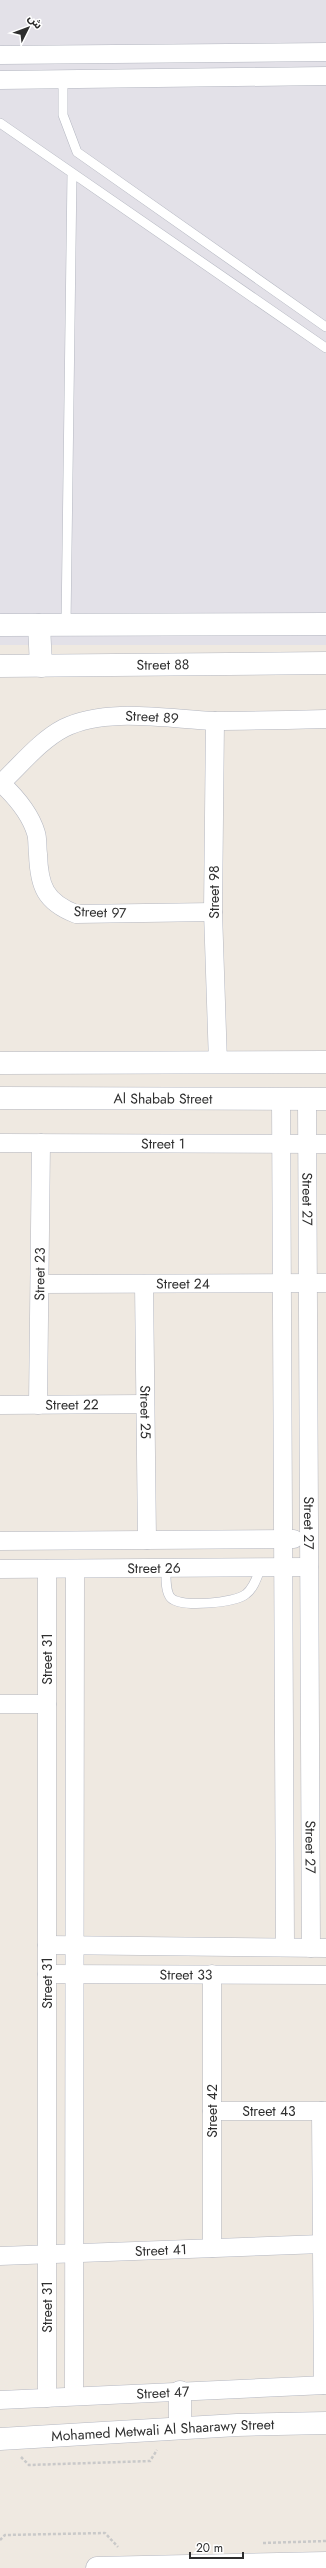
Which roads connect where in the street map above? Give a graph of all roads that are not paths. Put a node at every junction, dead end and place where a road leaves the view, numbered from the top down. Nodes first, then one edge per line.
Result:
1 (326, 52) edge
2 (62, 54) junction
3 (0, 55) edge
4 (326, 76) edge
5 (63, 79) junction
6 (0, 80) edge
7 (0, 123) edge
8 (72, 173) junction
9 (326, 327) edge
10 (326, 348) edge
11 (326, 624) edge
12 (0, 625) edge
13 (39, 625) junction
14 (66, 625) junction
15 (326, 663) edge
16 (0, 666) edge
17 (41, 666) junction
18 (326, 719) edge
19 (215, 721) junction
20 (1, 784) edge
21 (213, 912) junction
22 (326, 1062) edge
23 (0, 1063) edge
24 (218, 1063) junction
25 (0, 1098) edge
26 (281, 1099) junction
27 (317, 1099) edge
28 (0, 1143) edge
29 (41, 1143) junction
30 (281, 1144) junction
31 (308, 1144) junction
32 (326, 1144) edge
33 (281, 1283) junction
34 (308, 1283) junction
35 (326, 1283) edge
36 (40, 1284) junction
37 (144, 1284) junction
38 (145, 1404) junction
39 (0, 1405) edge
40 (38, 1405) junction
41 (282, 1539) junction
42 (309, 1539) junction
43 (146, 1540) junction
44 (0, 1541) edge
45 (261, 1567) junction
46 (283, 1567) junction
47 (309, 1567) junction
48 (75, 1568) junction
49 (166, 1568) junction
50 (0, 1569) edge
51 (47, 1569) junction
52 (0, 1704) edge
53 (47, 1704) junction
54 (318, 1815) edge
55 (47, 1945) junction
56 (74, 1946) junction
57 (285, 1947) junction
58 (318, 1948) edge
59 (47, 1974) junction
60 (74, 1974) junction
61 (212, 1974) junction
62 (326, 1975) edge
63 (212, 2111) junction
64 (324, 2111) edge
65 (322, 2244) junction
66 (212, 2248) junction
67 (74, 2253) junction
68 (47, 2254) junction
69 (0, 2256) edge
70 (324, 2385) edge
71 (180, 2392) junction
72 (74, 2396) junction
73 (47, 2398) junction
74 (0, 2400) edge
75 (326, 2423) edge
76 (180, 2428) junction
77 (0, 2439) edge
78 (326, 2563) edge
79 (251, 2567) edge
80 (97, 2568) edge

1 - 2 street
2 - 3 street
2 - 5 street
4 - 5 street
5 - 6 street
5 - 9 lane
7 - 8 lane
8 - 10 lane
8 - 14 lane
11 - 14 street
12 - 13 street
13 - 14 street
13 - 17 street
15 - 17 street, Street 88
16 - 17 street, Street 88
18 - 19 street, Street 89
19 - 20 street, Street 89
19 - 21 street, Street 98
20 - 21 street, Street 97
21 - 24 street, Street 98
22 - 24 street
23 - 24 street
25 - 26 street, Al Shabab Street
26 - 27 street, Al Shabab Street
26 - 30 street, Street 27
27 - 31 street, Street 27
28 - 29 street, Street 1
29 - 30 street, Street 1
29 - 36 street, Street 23
30 - 31 street, Street 1
30 - 33 street, Street 27
31 - 32 street, Street 1
31 - 34 street, Street 27
33 - 34 street, Street 24
33 - 37 street, Street 24
33 - 41 street, Street 27
34 - 35 street, Street 24
34 - 42 street, Street 27
36 - 37 street, Street 24
36 - 40 street, Street 23
37 - 38 street, Street 25
38 - 40 street, Street 22
38 - 43 street, Street 25
39 - 40 street, Street 22
41 - 42 street, Street 26
41 - 43 street, Street 26
41 - 46 street, Street 27
42 - 47 street, Street 27
43 - 44 street, Street 26
45 - 46 street, Street 26
45 - 49 street, Street 26
45 - 49 lane
46 - 47 street, Street 26
46 - 57 street, Street 27
47 - 54 street, Street 27
48 - 49 street, Street 26
48 - 51 street, Street 26
48 - 56 street, Street 31
50 - 51 street, Street 26
51 - 53 street, Street 31
52 - 53 street
53 - 55 street, Street 31
54 - 58 street, Street 27
55 - 56 street, Street 33
55 - 59 street, Street 31
56 - 57 street, Street 33
56 - 60 street, Street 31
57 - 58 street, Street 33
59 - 60 street, Street 33
59 - 68 street, Street 31
60 - 61 street, Street 33
60 - 67 street, Street 31
61 - 62 street, Street 33
61 - 63 street, Street 42
63 - 64 street, Street 43
63 - 66 street, Street 42
64 - 65 street
65 - 66 street, Street 41
65 - 70 street
66 - 67 street, Street 41
67 - 68 street, Street 41
67 - 72 street, Street 31
68 - 69 street, Street 41
68 - 73 street, Street 31
70 - 71 street, Street 47
71 - 72 street, Street 47
71 - 76 street
72 - 73 street, Street 47
73 - 74 street, Street 47
75 - 76 street, Mohamed Metwali Al Shaarawy Street
76 - 77 street, Mohamed Metwali Al Shaarawy Street
78 - 79 street
79 - 80 street

